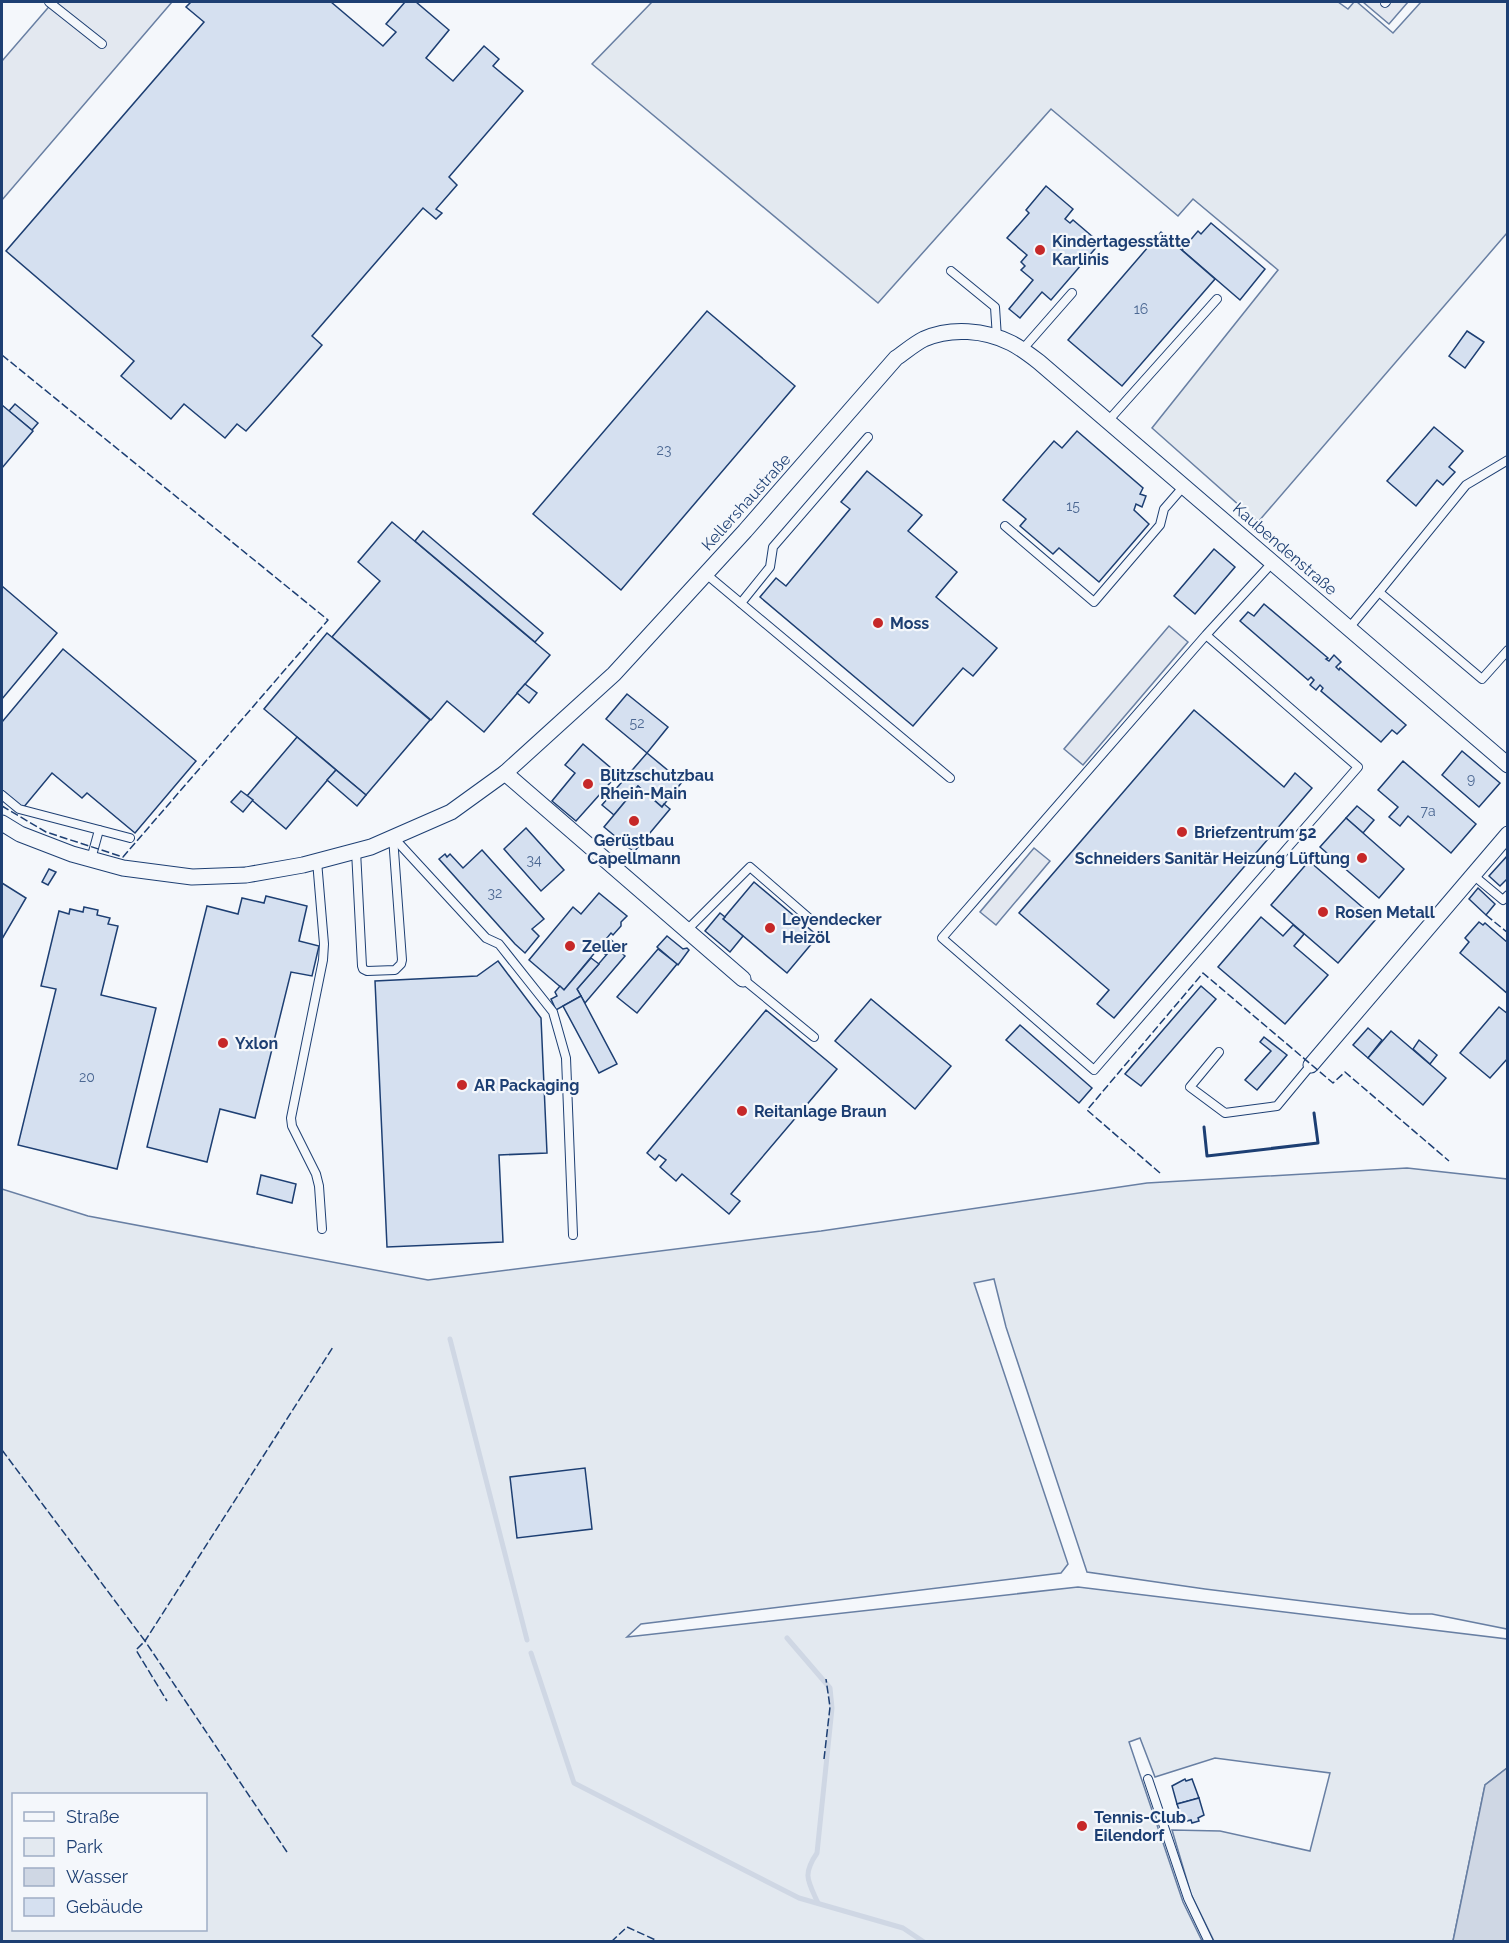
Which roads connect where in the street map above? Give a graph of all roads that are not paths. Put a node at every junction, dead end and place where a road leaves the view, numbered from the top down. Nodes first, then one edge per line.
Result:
1 (49, 2) edge
2 (102, 44) dead end
3 (951, 271) dead end
4 (1072, 293) dead end
5 (1217, 299) dead end
6 (997, 338) junction
7 (1022, 350) junction
8 (1039, 362) joint
9 (1108, 421) junction
10 (868, 437) dead end
11 (1507, 460) edge
12 (1184, 486) junction
13 (1005, 526) dead end
14 (1273, 562) junction
15 (706, 574) junction
16 (1379, 592) junction
17 (741, 603) junction
18 (1349, 628) junction
19 (1206, 635) junction
20 (1508, 650) edge
21 (1508, 765) edge
22 (505, 773) junction
23 (950, 778) dead end
24 (2, 795) edge
25 (2, 824) edge
26 (99, 830) junction
27 (393, 837) junction
28 (1507, 837) edge
29 (130, 838) dead end
30 (356, 851) junction
31 (91, 859) junction
32 (317, 861) junction
33 (1473, 875) junction
34 (1508, 895) edge
35 (810, 919) dead end
36 (687, 930) junction
37 (743, 979) joint
38 (814, 1036) dead end
39 (1219, 1052) dead end
40 (1311, 1065) joint
41 (322, 1229) dead end
42 (573, 1235) dead end
43 (1148, 1779) dead end
44 (1209, 1941) edge

1 - 2 lane
3 - 6 lane
4 - 7 lane
5 - 9 lane
6 - 7 street, Kellershaustraße
6 - 15 street, Kellershaustraße
7 - 8 street, Kellershaustraße
8 - 9 street, Kaubendenstraße
9 - 12 street, Kaubendenstraße
10 - 17 lane
11 - 16 lane
12 - 13 lane
12 - 14 street, Kaubendenstraße
14 - 18 street, Kaubendenstraße
14 - 19 lane
15 - 17 lane
15 - 22 street, Kellershaustraße
16 - 18 lane
16 - 20 lane
17 - 23 lane
18 - 21 street, Kaubendenstraße
19 - 19 lane
22 - 27 street, Kellershaustraße
22 - 36 street
24 - 26 lane
25 - 31 street, Kellershaustraße
26 - 29 lane
26 - 31 lane
27 - 30 street, Kellershaustraße
27 - 30 lane
27 - 42 lane
28 - 33 street
30 - 32 street, Kellershaustraße
31 - 32 street, Kellershaustraße
32 - 41 lane
33 - 34 lane
33 - 40 street
35 - 36 lane
36 - 37 street
37 - 38 lane
39 - 40 lane
43 - 44 lane

